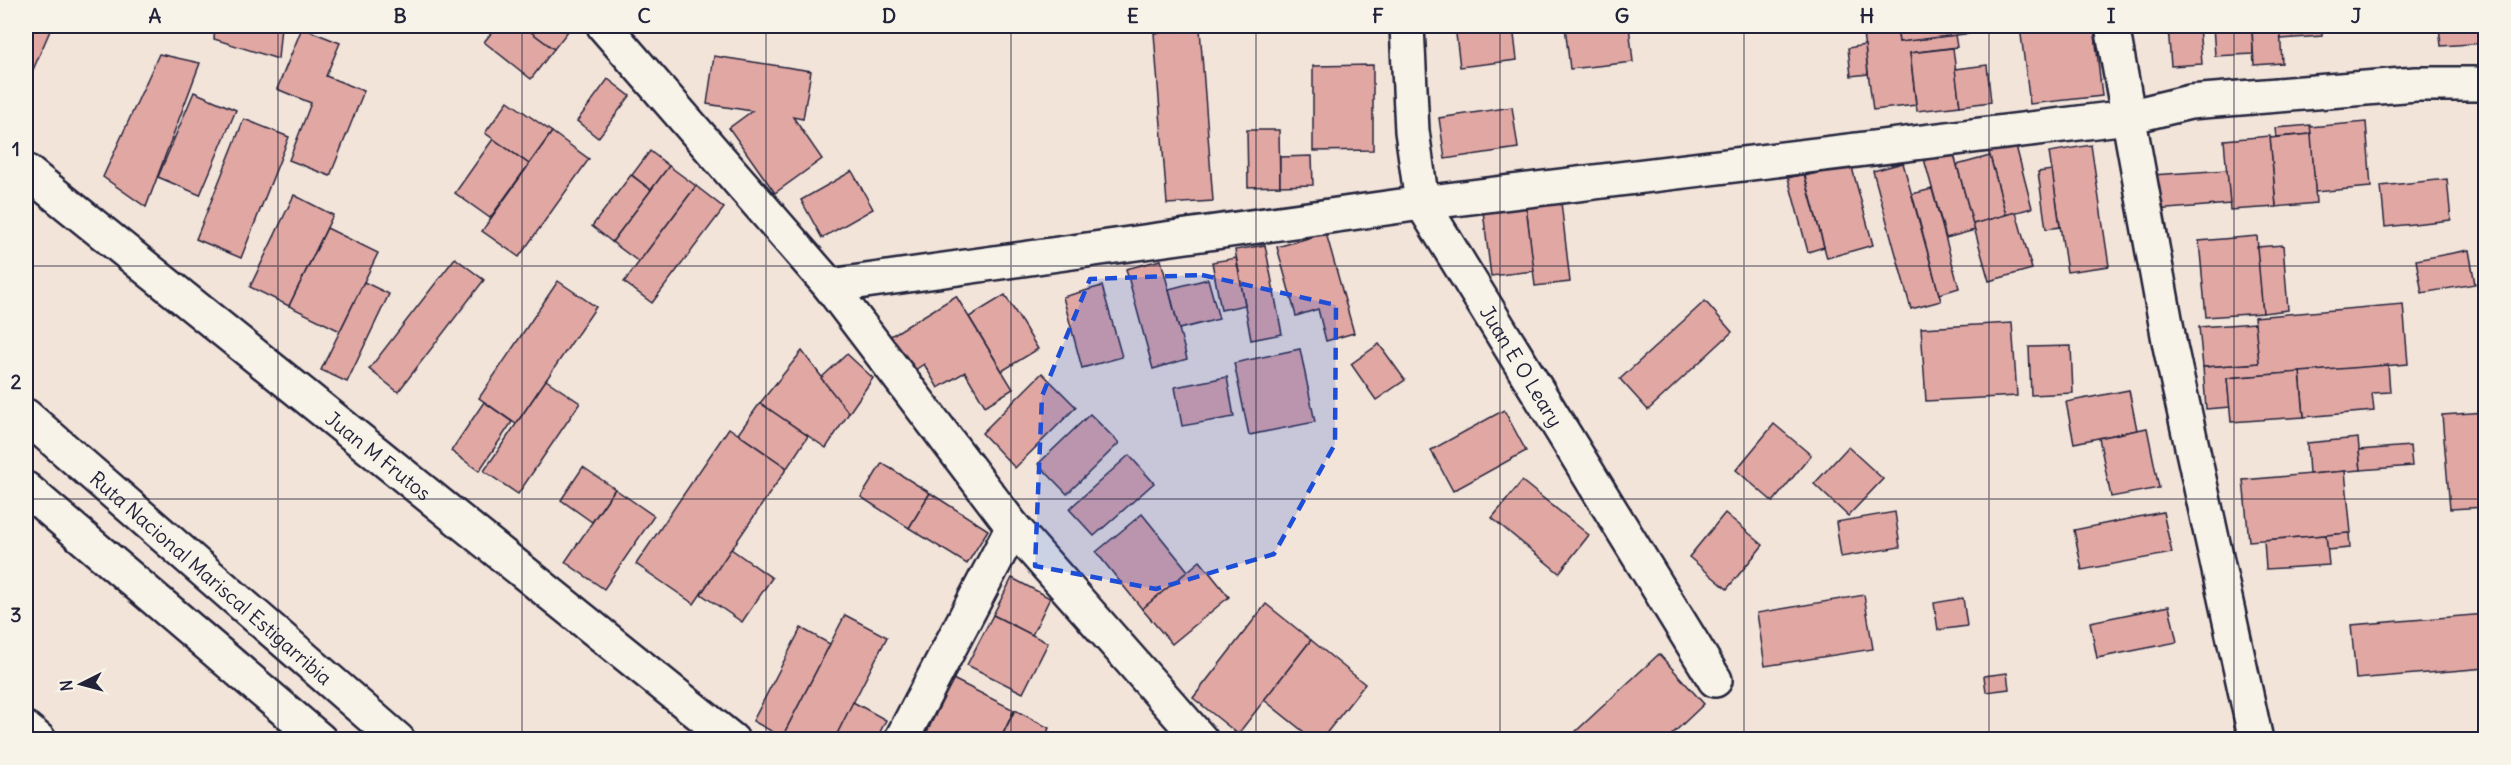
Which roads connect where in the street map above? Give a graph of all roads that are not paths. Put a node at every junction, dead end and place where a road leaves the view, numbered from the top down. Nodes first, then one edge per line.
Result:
1 (604, 26) edge
2 (1407, 26) edge
3 (2112, 26) edge
4 (2486, 84) edge
5 (2128, 117) junction
6 (26, 171) edge
7 (1422, 203) junction
8 (830, 286) junction
9 (26, 416) edge
10 (26, 489) edge
11 (1013, 527) junction
12 (1715, 680) dead end
13 (26, 729) edge
14 (39, 740) edge
15 (320, 740) edge
16 (398, 740) edge
17 (732, 740) edge
18 (901, 740) edge
19 (1201, 740) edge
20 (2256, 740) edge

1 - 8 main road
2 - 7 main road, Juan E O Leary
3 - 5 main road
4 - 5 main road
5 - 7 main road
5 - 20 main road
6 - 17 main road, Juan M Frutos
7 - 8 main road
7 - 12 main road, Juan E O Leary
8 - 11 main road
9 - 16 main road, Ruta Nacional Mariscal Estigarribia
10 - 15 main road
11 - 18 main road
11 - 19 main road
13 - 14 main road

